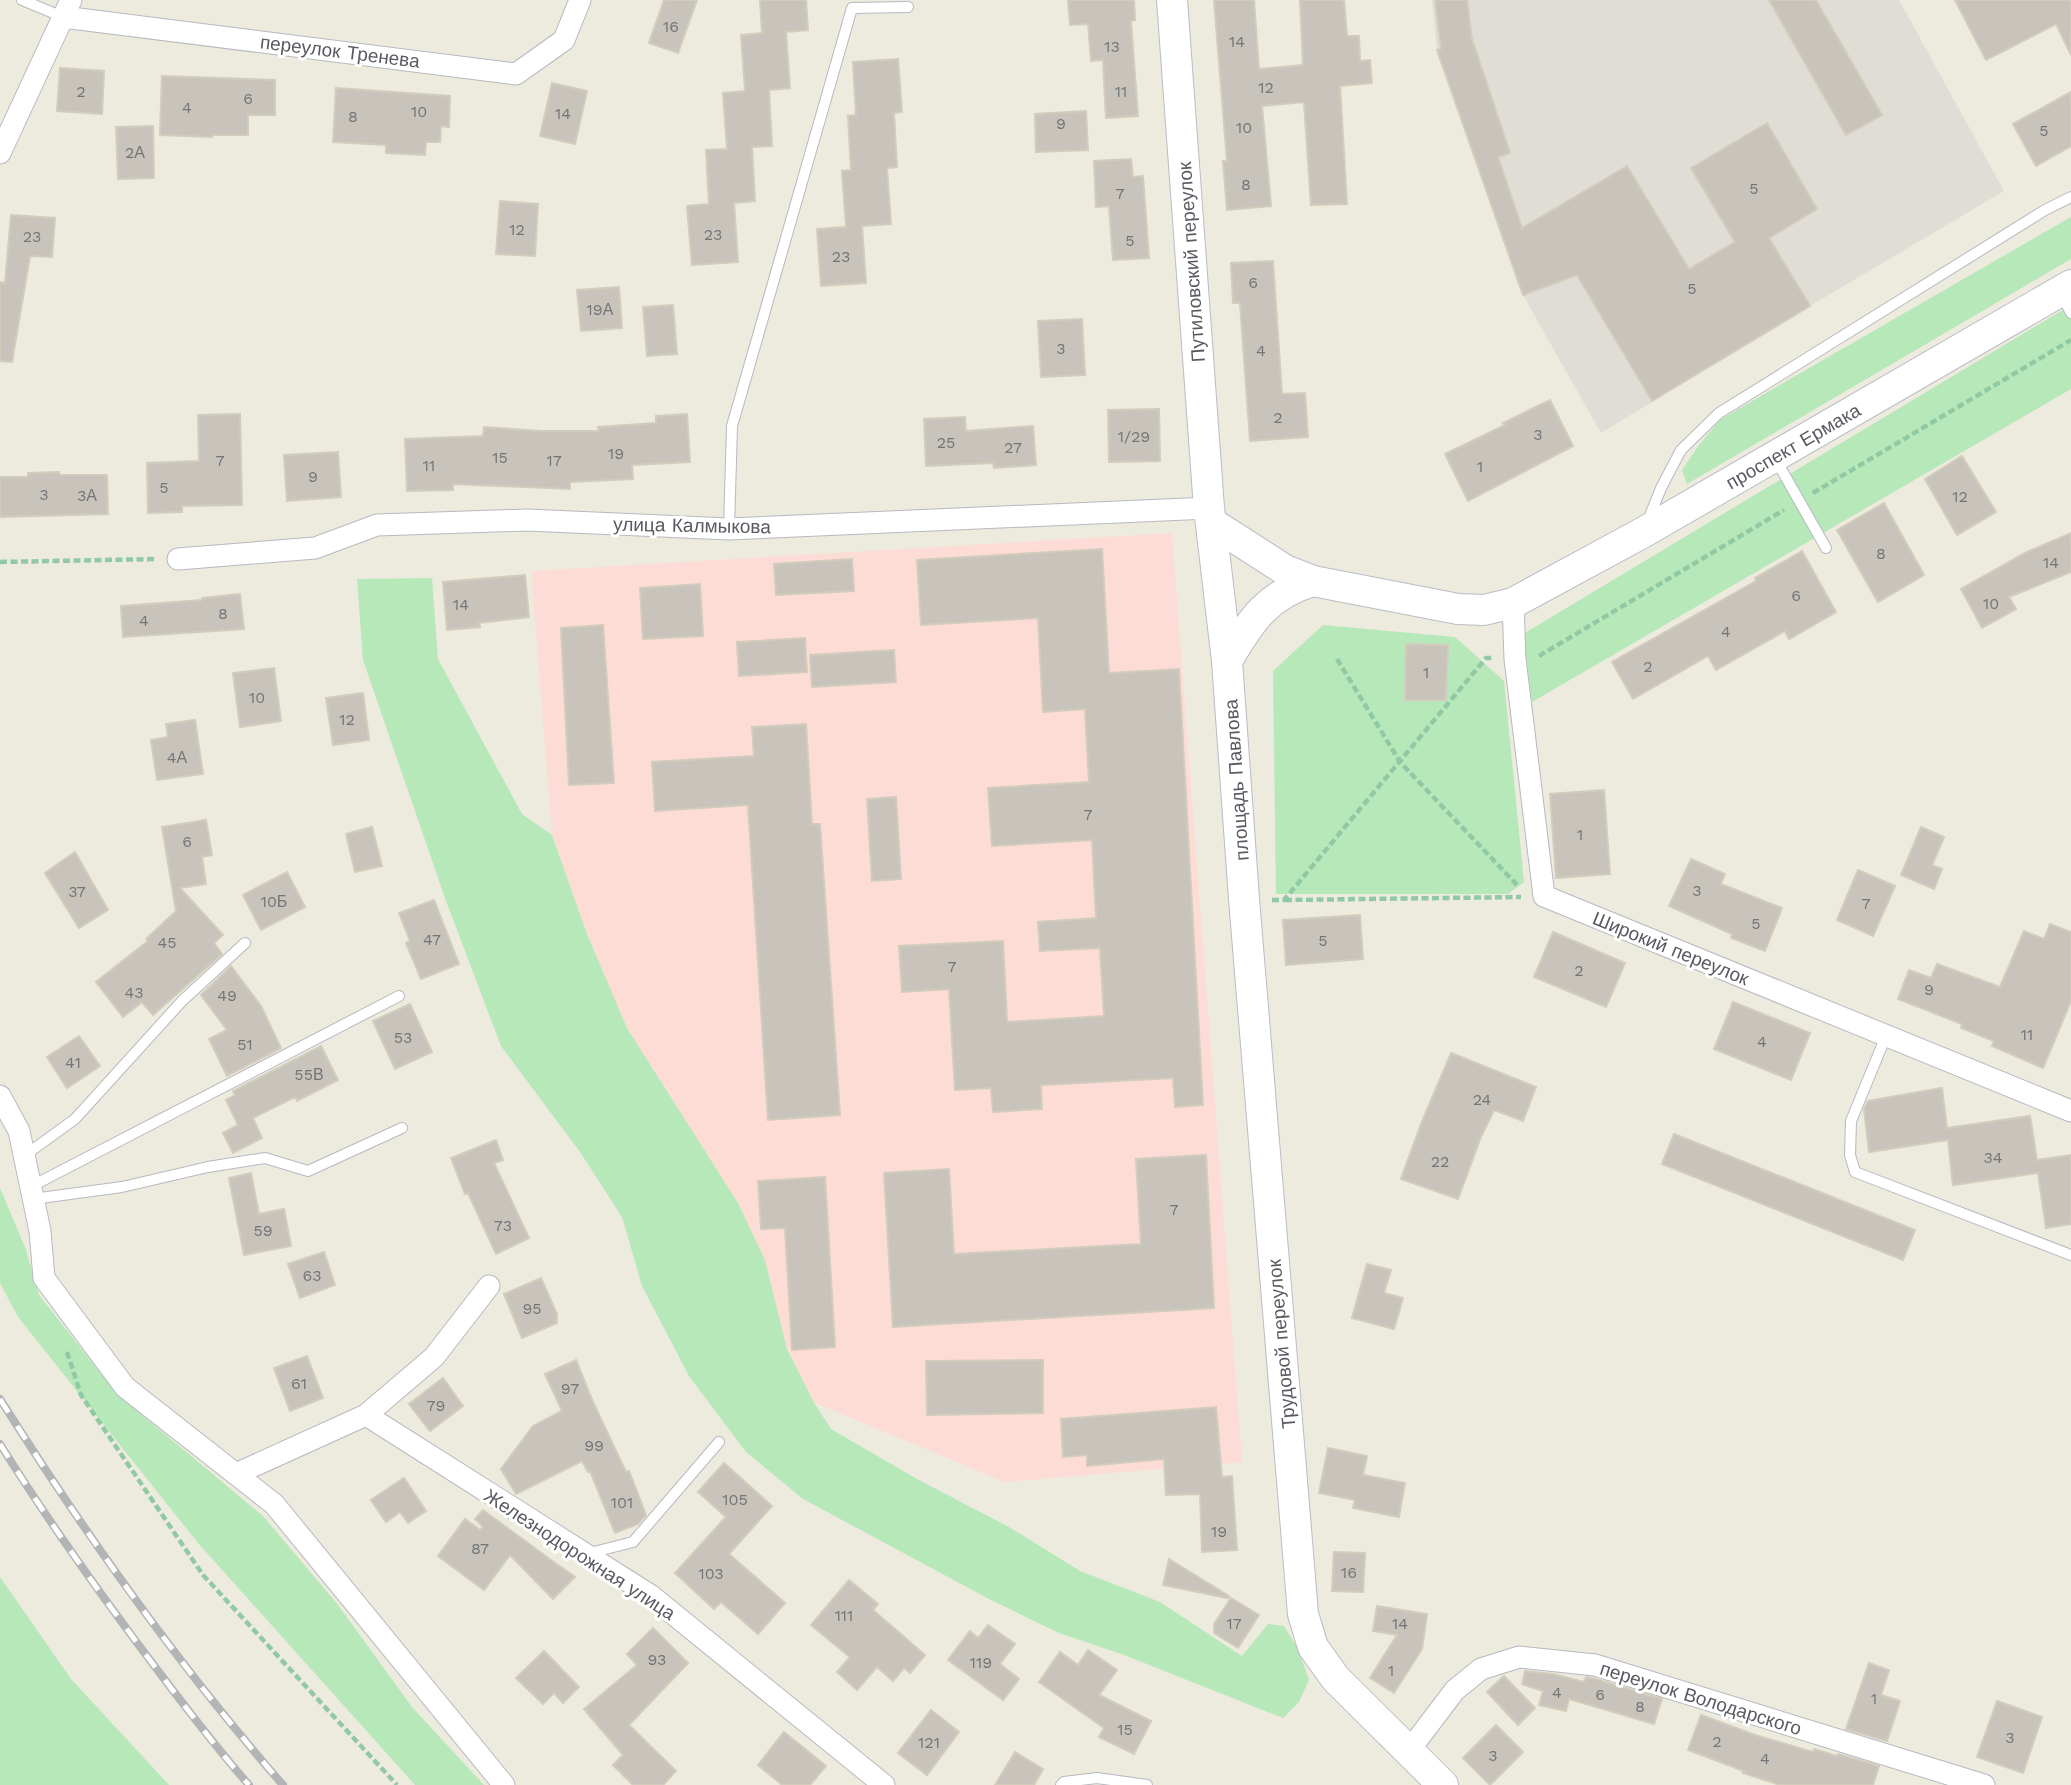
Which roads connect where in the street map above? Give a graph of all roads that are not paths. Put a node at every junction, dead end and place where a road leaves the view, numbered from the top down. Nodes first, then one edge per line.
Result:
1 (22, 0) edge
2 (580, 0) edge
3 (1172, 0) edge
4 (908, 6) dead end
5 (67, 8) edge
6 (0, 153) edge
7 (2071, 197) edge
8 (2067, 297) edge
9 (1774, 457) junction
10 (1211, 516) junction
11 (729, 529) junction
12 (1644, 532) junction
13 (1826, 548) dead end
14 (178, 559) road end
15 (1313, 581) junction
16 (1513, 603) junction
17 (1227, 661) junction
18 (1244, 899) joint
19 (245, 943) dead end
20 (399, 996) dead end
21 (1886, 1036) junction
22 (0, 1096) edge
23 (2071, 1111) edge
24 (402, 1128) dead end
25 (24, 1156) junction
26 (32, 1193) junction
27 (2071, 1255) edge
28 (489, 1286) dead end
29 (366, 1415) junction
30 (719, 1442) dead end
31 (236, 1474) junction
32 (583, 1555) junction
33 (1408, 1752) junction
34 (504, 1785) edge
35 (884, 1785) edge
36 (1061, 1785) edge
37 (1147, 1785) edge
38 (1443, 1785) edge
39 (1984, 1785) edge

1 - 5 lane
2 - 5 street, переулок Тренева
3 - 10 street, Путиловский переулок
4 - 11 lane
5 - 6 street
7 - 12 lane
8 - 9 street, проспект Ермака
9 - 12 street, проспект Ермака
9 - 13 lane
10 - 11 street, улица Калмыкова
10 - 15 street
10 - 17 street, площадь Павлова
11 - 14 street, улица Калмыкова
12 - 16 street, проспект Ермака
15 - 16 street
15 - 17 street
16 - 21 street, Широкий переулок
17 - 18 street, площадь Павлова
18 - 33 street, Трудовой переулок
19 - 25 lane
20 - 26 lane
21 - 23 street, Широкий переулок
21 - 27 lane
22 - 25 street
24 - 26 lane
25 - 26 street
26 - 31 street
28 - 29 street
29 - 31 street
29 - 32 street, Железнодорожная улица
30 - 32 lane
31 - 34 street
32 - 35 street, Железнодорожная улица
33 - 38 street, Трудовой переулок
33 - 39 street, переулок Володарского
36 - 37 lane

